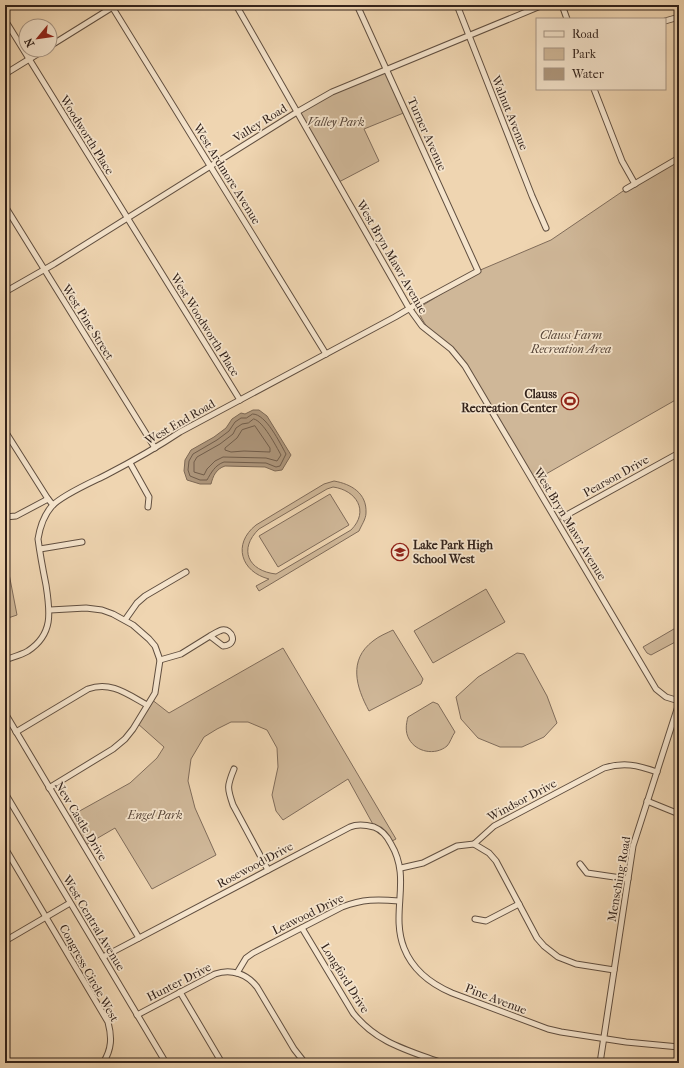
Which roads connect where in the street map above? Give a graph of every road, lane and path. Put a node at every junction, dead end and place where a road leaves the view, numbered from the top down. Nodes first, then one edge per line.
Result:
1 (236, 5) edge
2 (357, 5) edge
3 (457, 5) edge
4 (543, 5) edge
5 (562, 5) edge
6 (113, 6) edge
7 (679, 17) edge
8 (567, 18) edge
9 (5, 20) edge
10 (666, 21) edge
11 (468, 36) junction
12 (58, 41) edge
13 (29, 59) junction
14 (386, 69) junction
15 (5, 74) edge
16 (594, 90) edge
17 (297, 112) junction
18 (679, 158) edge
19 (210, 166) junction
20 (635, 184) junction
21 (626, 189) dead end
22 (5, 206) edge
23 (127, 218) junction
24 (546, 228) dead end
25 (153, 260) joint
26 (44, 269) junction
27 (478, 271) joint
28 (5, 292) edge
29 (409, 308) junction
30 (326, 354) junction
31 (240, 400) junction
32 (5, 432) edge
33 (155, 448) junction
34 (679, 453) edge
35 (130, 462) junction
36 (48, 499) junction
37 (53, 505) junction
38 (148, 508) dead end
39 (5, 517) edge
40 (563, 517) dead end
41 (82, 542) dead end
42 (40, 549) junction
43 (186, 572) dead end
44 (50, 610) junction
45 (125, 620) junction
46 (210, 636) dead end
47 (5, 660) edge
48 (160, 660) junction
49 (679, 702) edge
50 (148, 705) junction
51 (5, 713) edge
52 (16, 732) junction
53 (234, 769) dead end
54 (657, 772) junction
55 (49, 788) junction
56 (5, 793) edge
57 (647, 801) junction
58 (679, 814) edge
59 (474, 844) junction
60 (5, 848) edge
61 (580, 864) dead end
62 (401, 868) junction
63 (268, 870) junction
64 (628, 879) junction
65 (399, 901) junction
66 (70, 903) junction
67 (519, 904) junction
68 (46, 917) junction
69 (475, 919) dead end
70 (302, 928) junction
71 (139, 938) junction
72 (5, 942) edge
73 (103, 957) junction
74 (614, 970) junction
75 (237, 973) junction
76 (180, 992) junction
77 (137, 1015) junction
78 (604, 1039) junction
79 (679, 1047) edge
80 (103, 1063) edge
81 (166, 1063) edge
82 (222, 1063) edge
83 (305, 1063) edge
84 (442, 1063) edge
85 (600, 1063) edge

1 - 17 street, West Bryn Mawr Avenue
2 - 14 street, Turner Avenue
3 - 11 street, Walnut Avenue
4 - 11 street, Valley Road
5 - 8 street
6 - 12 street
6 - 19 street, West Ardmore Avenue
7 - 10 street
9 - 13 street, Woodworth Place
11 - 14 street, Valley Road
11 - 24 street, Walnut Avenue
13 - 15 street
13 - 23 street, Woodworth Place
14 - 17 street, Valley Road
14 - 27 street, Turner Avenue
16 - 20 street
17 - 19 street, Valley Road
17 - 29 street, West Bryn Mawr Avenue
18 - 20 street
19 - 23 street, Valley Road
19 - 30 street, West Ardmore Avenue
20 - 21 street
22 - 26 street, West Pine Street
23 - 25 street, Woodworth Place
23 - 26 street, Valley Road
25 - 31 street, West Woodworth Place
26 - 28 street, Valley Road
26 - 33 street, West Pine Street
27 - 29 street, West End Road
29 - 30 street, West End Road
29 - 49 street, West Bryn Mawr Avenue
30 - 31 street, West End Road
31 - 33 street, West End Road
32 - 36 street
33 - 35 street, West End Road
34 - 40 street, Pearson Drive
35 - 37 street, West End Road
35 - 38 street
36 - 37 street
36 - 39 street
37 - 42 street, West End Road
41 - 42 street
42 - 44 street, West End Road
43 - 45 street
44 - 45 street
44 - 47 street, West End Road
45 - 48 street
46 - 48 street
48 - 50 street
49 - 54 street, Mensching Road
50 - 52 street
50 - 55 street
51 - 52 street, New Castle Drive
52 - 55 street, New Castle Drive
53 - 63 street
54 - 57 street, Mensching Road
54 - 59 street, Windsor Drive
55 - 71 street, New Castle Drive
56 - 66 street, West Central Avenue
57 - 58 street
57 - 64 street, Mensching Road
59 - 62 street
59 - 67 street
60 - 68 street, Congress Circle West
61 - 64 street
62 - 63 street, Rosewood Drive
62 - 65 street, Pine Avenue
63 - 71 street, Rosewood Drive
64 - 74 street, Mensching Road
65 - 70 street, Leawood Drive
65 - 78 street, Pine Avenue
66 - 68 street
66 - 73 street, West Central Avenue
67 - 69 street
67 - 74 street
68 - 72 street
68 - 80 street, Congress Circle West
70 - 75 street, Leawood Drive
70 - 84 street, Longford Drive
71 - 73 street, Rosewood Drive
73 - 77 street, West Central Avenue
74 - 78 street, Mensching Road
75 - 76 street, Hunter Drive
75 - 83 street
76 - 77 street, Hunter Drive
76 - 82 street
77 - 81 street, West Central Avenue
78 - 79 street, Pine Avenue
78 - 85 street, Mensching Road

